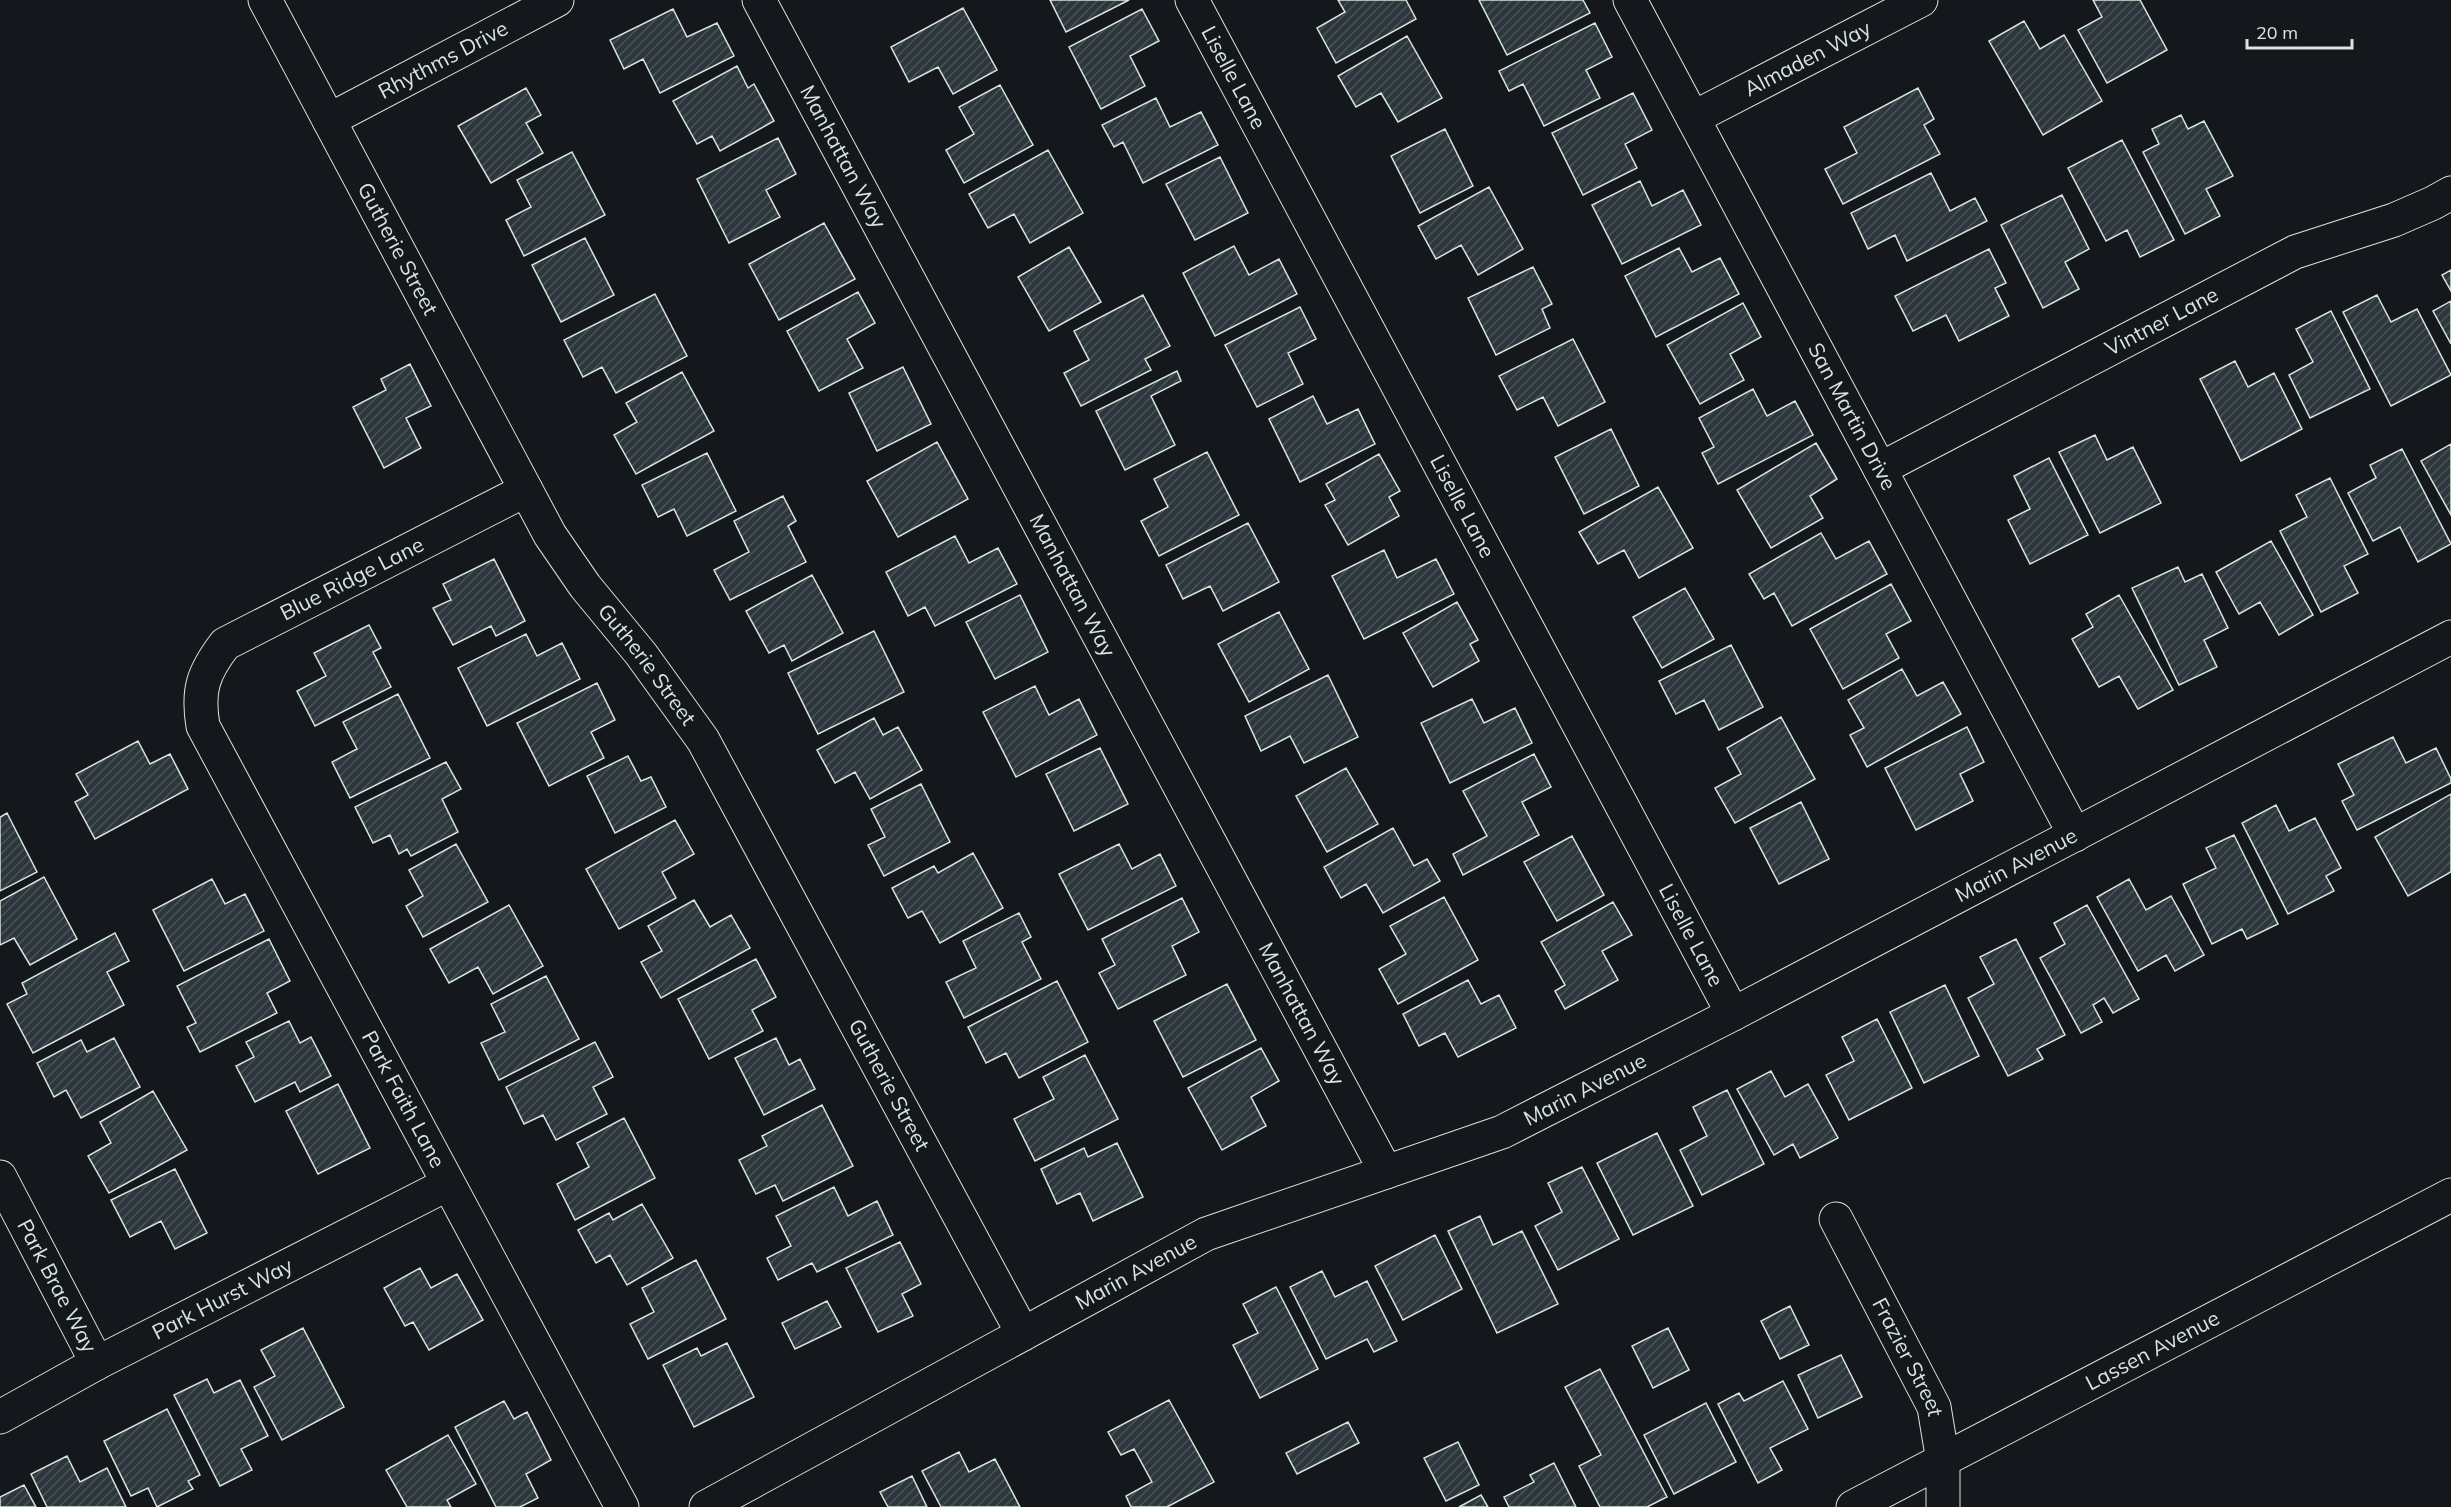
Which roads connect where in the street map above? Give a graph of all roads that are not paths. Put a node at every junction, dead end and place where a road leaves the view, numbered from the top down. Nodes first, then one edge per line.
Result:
1 (265, 0) edge
2 (557, 0) edge
3 (759, 0) edge
4 (1192, 0) edge
5 (1630, 0) edge
6 (1921, 0) edge
7 (1693, 118) junction
8 (329, 120) junction
9 (2451, 193) edge
10 (1880, 469) junction
11 (526, 490) junction
12 (2449, 644) edge
13 (201, 689) joint
14 (2075, 835) junction
15 (1733, 1014) junction
16 (1386, 1172) junction
17 (0, 1178) edge
18 (448, 1184) junction
19 (2451, 1195) edge
20 (1836, 1219) dead end
21 (1023, 1334) junction
22 (97, 1363) junction
23 (0, 1417) edge
24 (1943, 1461) junction
25 (622, 1507) edge
26 (706, 1507) edge
27 (1852, 1507) edge
28 (1943, 1507) edge

1 - 8 street, Gutherie Street
2 - 8 street, Rhythms Drive
3 - 16 street, Manhattan Way
4 - 15 street, Liselle Lane
5 - 7 street, San Martin Drive
6 - 7 street, Almaden Way
7 - 10 street, San Martin Drive
8 - 11 street, Gutherie Street
9 - 10 street, Vintner Lane
10 - 14 street, San Martin Drive
11 - 13 street, Blue Ridge Lane
11 - 21 street, Gutherie Street
12 - 14 street, Marin Avenue
13 - 18 street, Park Faith Lane
14 - 15 street, Marin Avenue
15 - 16 street, Marin Avenue
16 - 21 street, Marin Avenue
17 - 22 street, Park Brae Way
18 - 22 street, Park Hurst Way
18 - 25 street, Park Faith Lane
19 - 24 street, Lassen Avenue
20 - 24 street, Frazier Street
21 - 26 street, Marin Avenue
22 - 23 street, Park Hurst Way
24 - 27 street, Lassen Avenue
24 - 28 street, Frazier Street

